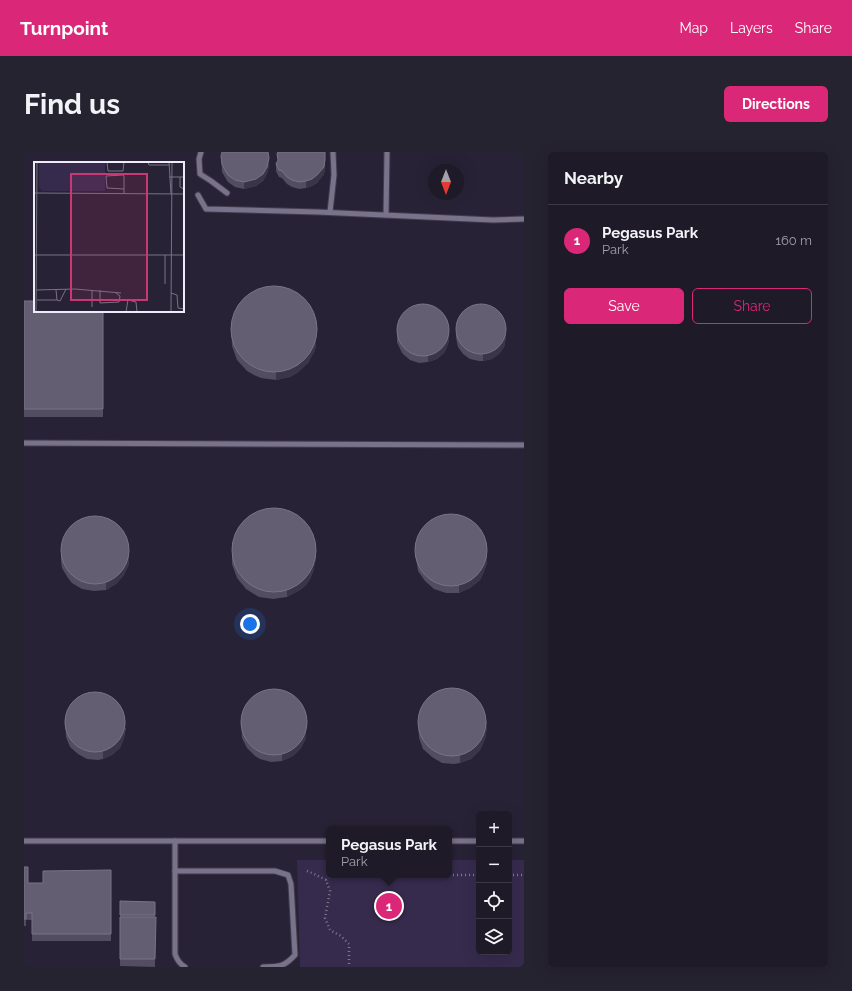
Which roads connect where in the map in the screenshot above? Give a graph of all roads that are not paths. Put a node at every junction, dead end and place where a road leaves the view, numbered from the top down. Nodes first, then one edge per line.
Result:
1 (201, 152) edge
2 (333, 152) edge
3 (387, 152) edge
4 (227, 193) dead end
5 (198, 195) dead end
6 (330, 212) junction
7 (386, 215) junction
8 (524, 219) edge
9 (24, 443) edge
10 (524, 445) edge
11 (24, 841) edge
12 (175, 841) junction
13 (326, 841) edge
14 (452, 841) edge
15 (476, 841) edge
16 (512, 841) edge
17 (524, 841) edge
18 (175, 871) junction
19 (185, 967) edge
20 (263, 967) edge

1 - 4 lane
2 - 6 lane
3 - 7 lane
5 - 6 lane
6 - 7 lane
7 - 8 lane
9 - 10 lane
11 - 12 lane
12 - 13 lane
12 - 18 lane
14 - 15 lane
16 - 17 lane
18 - 19 lane
18 - 20 lane

